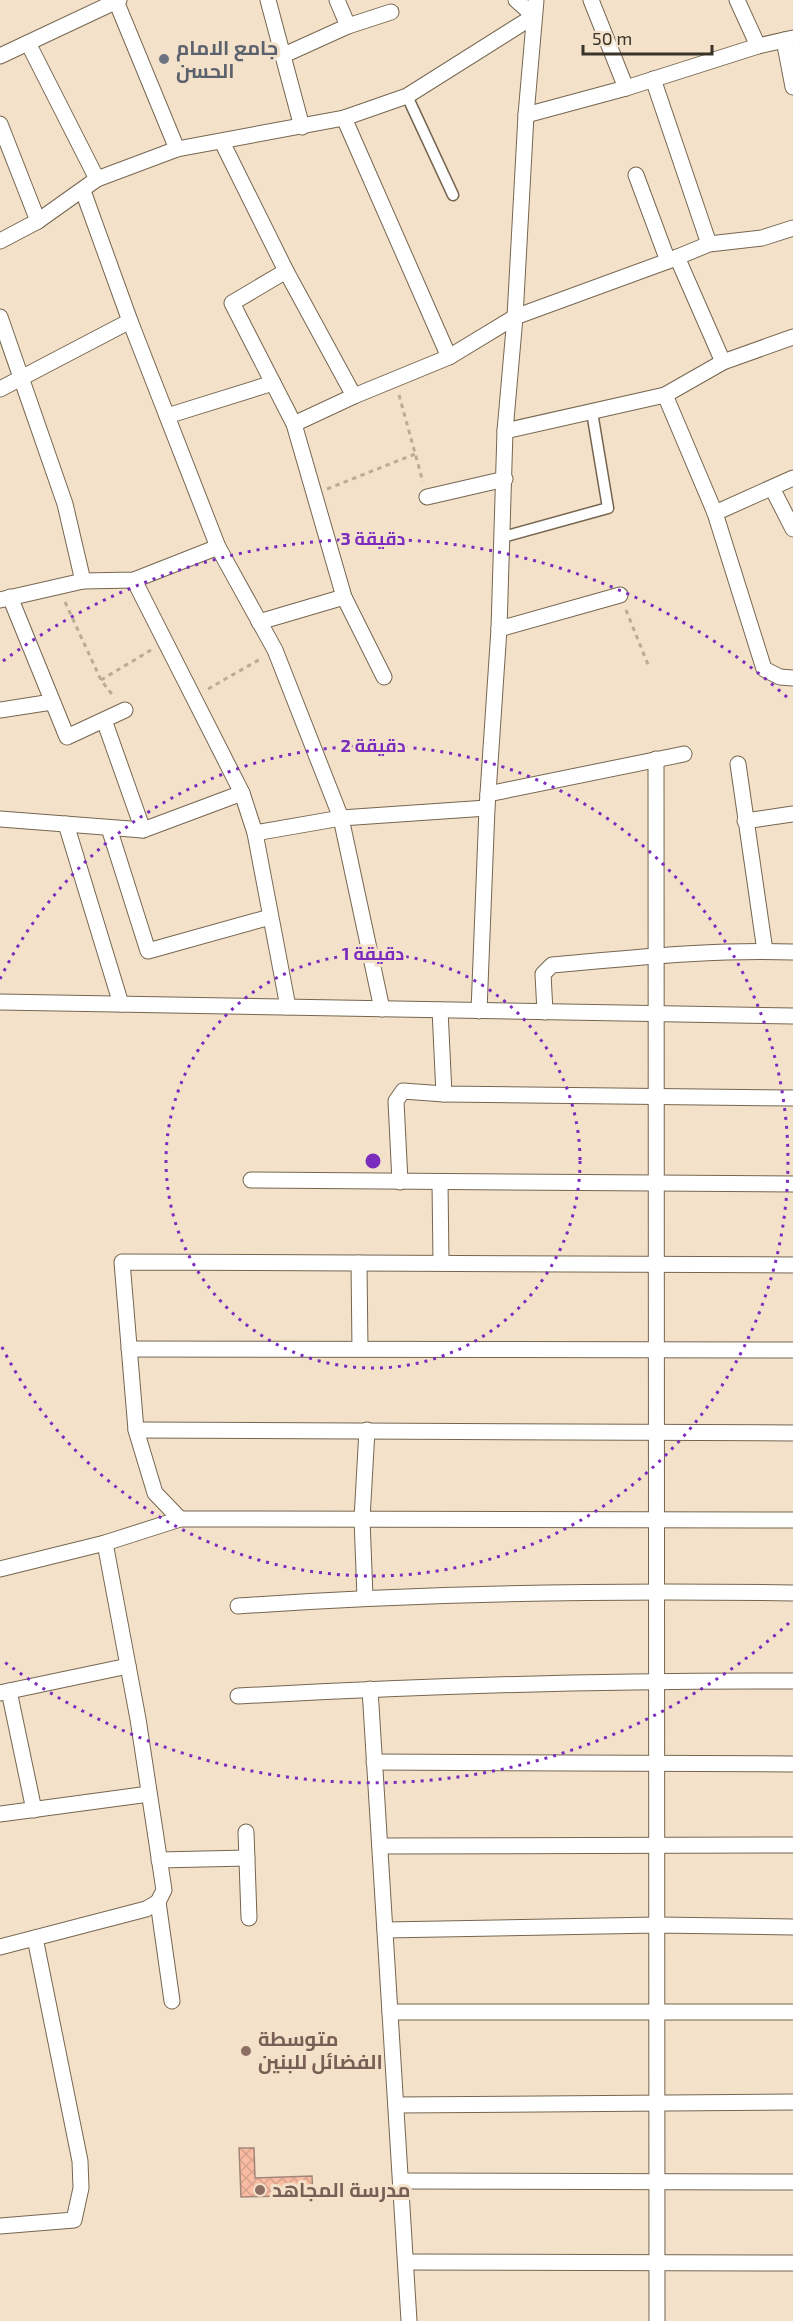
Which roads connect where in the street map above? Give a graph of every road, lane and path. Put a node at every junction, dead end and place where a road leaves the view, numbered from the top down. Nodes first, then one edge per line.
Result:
1 (268, 0) edge
2 (337, 0) edge
3 (516, 0) edge
4 (536, 0) edge
5 (591, 0) edge
6 (737, 0) edge
7 (117, 1) edge
8 (391, 12) dead end
9 (534, 16) junction
10 (348, 26) junction
11 (789, 39) edge
12 (28, 42) junction
13 (758, 46) junction
14 (0, 53) edge
15 (284, 55) junction
16 (653, 79) junction
17 (793, 87) edge
18 (626, 88) junction
19 (407, 96) junction
20 (526, 115) junction
21 (344, 118) junction
22 (0, 124) edge
23 (302, 127) junction
24 (222, 142) junction
25 (177, 149) junction
26 (636, 175) dead end
27 (97, 179) junction
28 (83, 191) junction
29 (453, 195) dead end
30 (38, 221) junction
31 (793, 228) edge
32 (0, 241) edge
33 (709, 244) junction
34 (673, 259) junction
35 (286, 271) junction
36 (0, 317) edge
37 (515, 317) junction
38 (130, 321) junction
39 (793, 337) edge
40 (449, 357) junction
41 (723, 362) junction
42 (21, 379) junction
43 (395, 379) junction
44 (273, 383) junction
45 (0, 389) edge
46 (665, 395) junction
47 (354, 396) junction
48 (592, 412) junction
49 (167, 416) junction
50 (294, 424) junction
51 (505, 431) junction
52 (415, 454) junction
53 (793, 478) edge
54 (505, 479) junction
55 (772, 488) junction
56 (314, 494) junction
57 (427, 497) joint
58 (715, 513) junction
59 (793, 529) edge
60 (502, 537) junction
61 (218, 547) junction
62 (134, 580) junction
63 (83, 581) junction
64 (58, 587) junction
65 (620, 595) joint
66 (344, 597) junction
67 (5, 599) edge
68 (259, 622) junction
69 (499, 629) junction
70 (165, 642) junction
71 (275, 650) junction
72 (649, 667) dead end
73 (384, 676) dead end
74 (793, 678) edge
75 (101, 680) junction
76 (193, 698) junction
77 (52, 702) junction
78 (0, 710) edge
79 (125, 710) joint
80 (104, 720) junction
81 (684, 754) dead end
82 (656, 759) junction
83 (738, 764) dead end
84 (242, 793) junction
85 (488, 801) junction
86 (793, 814) edge
87 (0, 819) edge
88 (341, 819) junction
89 (745, 821) junction
90 (66, 824) junction
91 (109, 828) junction
92 (143, 830) junction
93 (255, 833) junction
94 (270, 917) junction
95 (765, 951) junction
96 (793, 952) edge
97 (656, 956) junction
98 (0, 1002) edge
99 (121, 1004) junction
100 (288, 1007) junction
101 (382, 1009) junction
102 (440, 1010) junction
103 (479, 1011) junction
104 (545, 1012) junction
105 (656, 1014) junction
106 (793, 1016) edge
107 (444, 1094) junction
108 (656, 1096) junction
109 (793, 1098) edge
110 (251, 1180) dead end
111 (400, 1182) junction
112 (440, 1182) junction
113 (656, 1184) junction
114 (793, 1184) edge
115 (359, 1263) junction
116 (441, 1263) junction
117 (656, 1264) junction
118 (793, 1265) edge
119 (129, 1349) junction
120 (360, 1349) junction
121 (656, 1350) junction
122 (793, 1350) edge
123 (136, 1430) junction
124 (367, 1431) junction
125 (656, 1432) junction
126 (793, 1433) edge
127 (180, 1518) junction
128 (362, 1519) junction
129 (656, 1520) junction
130 (793, 1520) edge
131 (105, 1543) junction
132 (0, 1569) edge
133 (656, 1591) junction
134 (793, 1593) edge
135 (365, 1597) junction
136 (238, 1606) dead end
137 (128, 1666) junction
138 (657, 1680) junction
139 (793, 1681) edge
140 (370, 1689) junction
141 (4, 1692) edge
142 (238, 1696) dead end
143 (374, 1762) junction
144 (656, 1762) junction
145 (793, 1764) edge
146 (149, 1794) junction
147 (34, 1810) junction
148 (0, 1814) edge
149 (246, 1832) dead end
150 (657, 1845) junction
151 (793, 1845) edge
152 (380, 1846) junction
153 (247, 1858) junction
154 (159, 1860) junction
155 (158, 1902) junction
156 (249, 1918) dead end
157 (657, 1925) junction
158 (793, 1927) edge
159 (385, 1930) junction
160 (36, 1938) junction
161 (0, 1947) edge
162 (172, 2001) dead end
163 (390, 2012) junction
164 (657, 2012) junction
165 (793, 2012) edge
166 (793, 2102) edge
167 (657, 2103) junction
168 (396, 2105) junction
169 (401, 2181) junction
170 (657, 2182) junction
171 (793, 2182) edge
172 (0, 2226) edge
173 (406, 2262) junction
174 (657, 2263) junction
175 (793, 2263) edge
176 (409, 2321) edge
177 (657, 2321) edge

1 - 15 street
2 - 10 street
3 - 9 street
4 - 9 street
5 - 18 street
6 - 13 street
7 - 12 street
7 - 25 street
8 - 10 street
9 - 19 street
9 - 20 street
10 - 15 street
11 - 13 street
11 - 17 street
12 - 14 street
12 - 27 street
13 - 16 street
15 - 23 street
16 - 18 street
16 - 33 street
18 - 20 street
19 - 21 street
19 - 29 street
20 - 37 street
21 - 23 street
21 - 40 street
22 - 30 street
23 - 24 street
24 - 25 street
24 - 35 street
25 - 27 street
26 - 34 street
27 - 28 street
28 - 30 street
28 - 38 street
30 - 32 street
31 - 33 street
33 - 34 street
34 - 37 street
34 - 41 street
35 - 44 street
35 - 47 street
36 - 42 street
37 - 40 street
37 - 51 street
38 - 42 street
38 - 49 street
39 - 41 street
40 - 43 street
41 - 46 street
42 - 45 street
42 - 63 street
43 - 47 street
43 - 52 path
44 - 49 street
44 - 50 street
46 - 48 street
46 - 58 street
47 - 50 street
48 - 51 street
48 - 60 street
49 - 61 street
50 - 56 street
51 - 54 street
52 - 56 path
52 - 57 path
53 - 55 street
54 - 57 street
54 - 60 street
55 - 58 street
55 - 59 street
56 - 66 street
58 - 74 street
60 - 69 street
61 - 62 street
61 - 68 street
62 - 63 street
62 - 70 street
63 - 64 street
64 - 67 street
64 - 75 path
65 - 69 street
65 - 72 path
66 - 68 street
66 - 73 street
67 - 77 street
68 - 71 street
69 - 85 street
70 - 75 path
70 - 76 street
71 - 76 path
71 - 88 street
75 - 79 path
76 - 84 street
77 - 78 street
77 - 80 street
79 - 80 street
80 - 92 street
81 - 82 street
82 - 85 street
82 - 97 street
83 - 89 street
84 - 92 street
84 - 93 street
85 - 88 street
85 - 103 street
86 - 89 street
87 - 90 street
88 - 93 street
88 - 101 street
89 - 95 street
90 - 91 street
90 - 99 street
91 - 92 street
91 - 94 street
93 - 94 street
94 - 100 street
95 - 96 street
95 - 97 street
97 - 104 street
97 - 105 street
98 - 99 street
99 - 100 street
100 - 101 street
101 - 102 street
102 - 103 street
102 - 107 street
103 - 104 street
104 - 105 street
105 - 106 street
105 - 108 street
107 - 108 street
107 - 111 street
108 - 109 street
108 - 113 street
110 - 111 street
111 - 112 street
112 - 113 street
112 - 116 street
113 - 114 street
113 - 117 street
115 - 116 street
115 - 119 street
115 - 120 street
116 - 117 street
117 - 118 street
117 - 121 street
119 - 120 street
119 - 123 street
120 - 121 street
121 - 122 street
121 - 125 street
123 - 124 street
123 - 127 street
124 - 125 street
124 - 128 street
125 - 126 street
125 - 129 street
127 - 128 street
127 - 131 street
128 - 129 street
128 - 135 street
129 - 130 street
129 - 133 street
131 - 132 street
131 - 137 street
133 - 134 street
133 - 135 street
133 - 138 street
135 - 136 street
137 - 141 street
137 - 146 street
138 - 139 street
138 - 140 street
138 - 144 street
140 - 142 street
140 - 143 street
141 - 147 street
143 - 144 street
143 - 152 street
144 - 145 street
144 - 150 street
146 - 147 street
146 - 154 street
147 - 148 street
149 - 153 street
150 - 151 street
150 - 152 street
150 - 157 street
152 - 159 street
153 - 154 street
153 - 156 street
154 - 155 street
155 - 160 street
155 - 162 street
157 - 158 street
157 - 159 street
157 - 164 street
159 - 163 street
160 - 161 street
160 - 172 street
163 - 164 street
163 - 168 street
164 - 165 street
164 - 167 street
166 - 167 street
167 - 168 street
167 - 170 street
168 - 169 street
169 - 170 street
169 - 173 street
170 - 171 street
170 - 174 street
173 - 174 street
173 - 176 street
174 - 175 street
174 - 177 street

